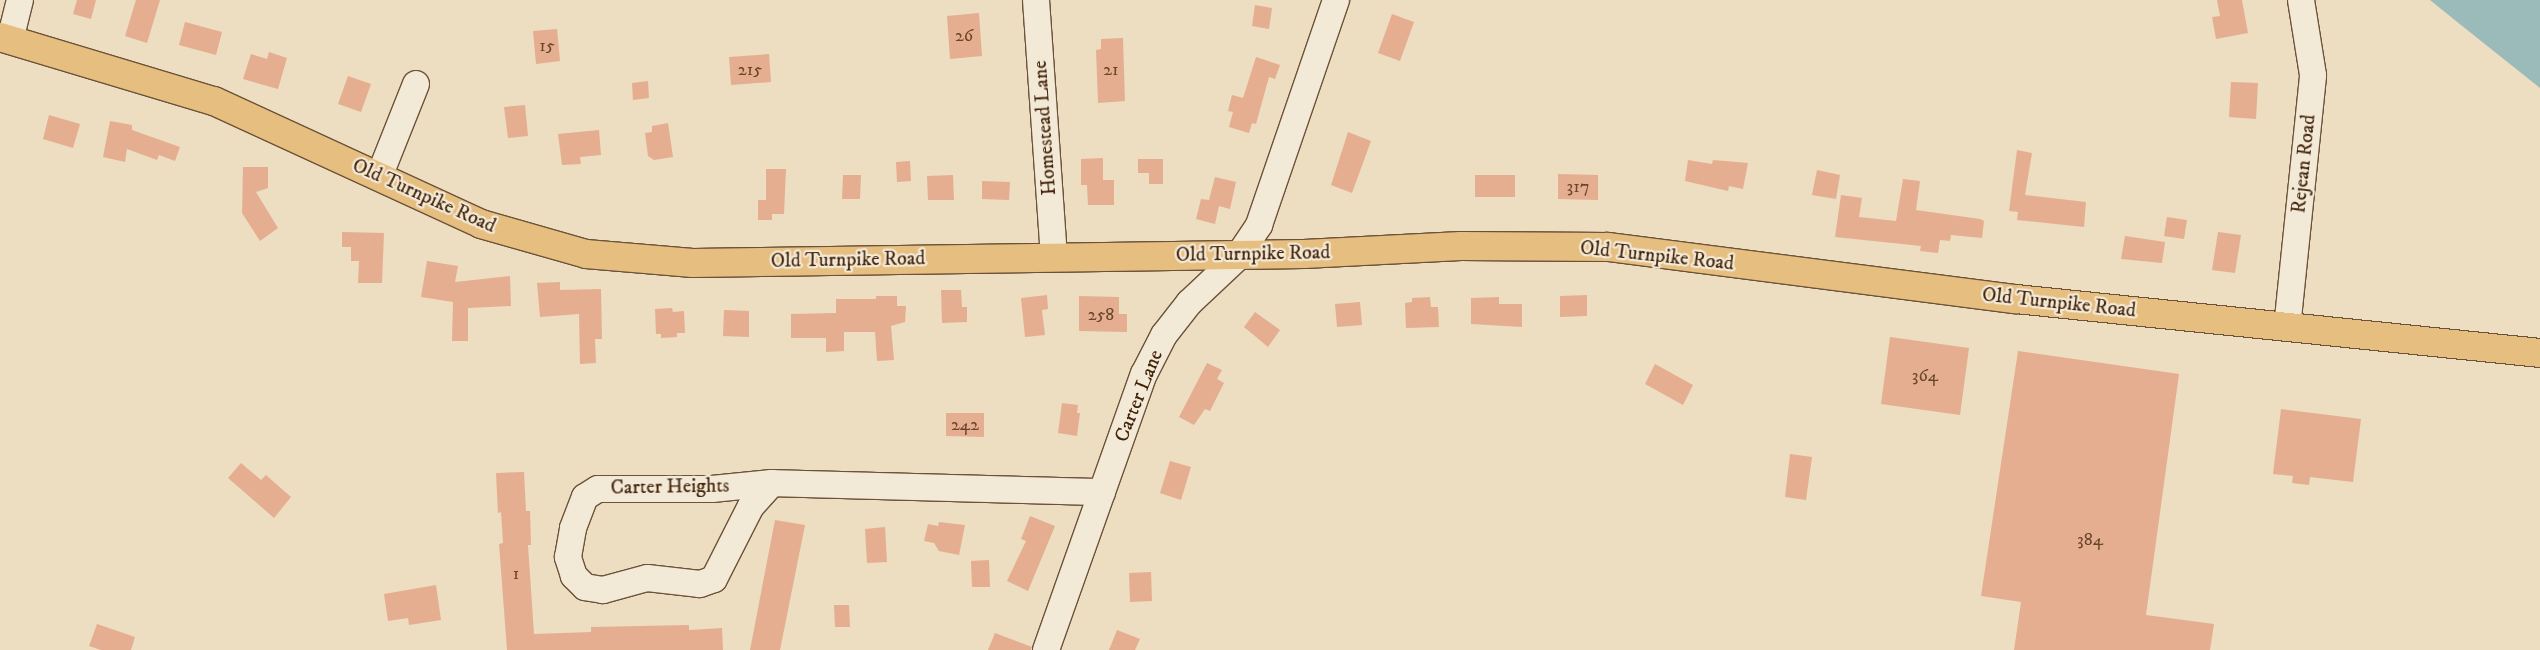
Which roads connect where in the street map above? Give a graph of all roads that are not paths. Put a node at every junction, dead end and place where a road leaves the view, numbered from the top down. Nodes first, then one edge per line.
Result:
1 (20, 0) edge
2 (1036, 0) edge
3 (1336, 0) edge
4 (2301, 0) edge
5 (5, 38) edge
6 (416, 84) dead end
7 (379, 177) junction
8 (1240, 254) junction
9 (1054, 255) junction
10 (2287, 328) junction
11 (2540, 353) edge
12 (772, 483) junction
13 (1102, 492) junction
14 (1046, 650) edge

1 - 5 street
2 - 9 street, Homestead Lane
3 - 8 street, Carter Lane
4 - 10 street, Rejean Road
5 - 7 main road, Old Turnpike Road
6 - 7 street
7 - 9 main road, Old Turnpike Road
8 - 9 main road, Old Turnpike Road
8 - 10 main road, Old Turnpike Road
8 - 13 street, Carter Lane
10 - 11 main road, Old Turnpike Road
12 - 12 street, Carter Heights
12 - 13 street, Carter Heights
13 - 14 street, Carter Lane

